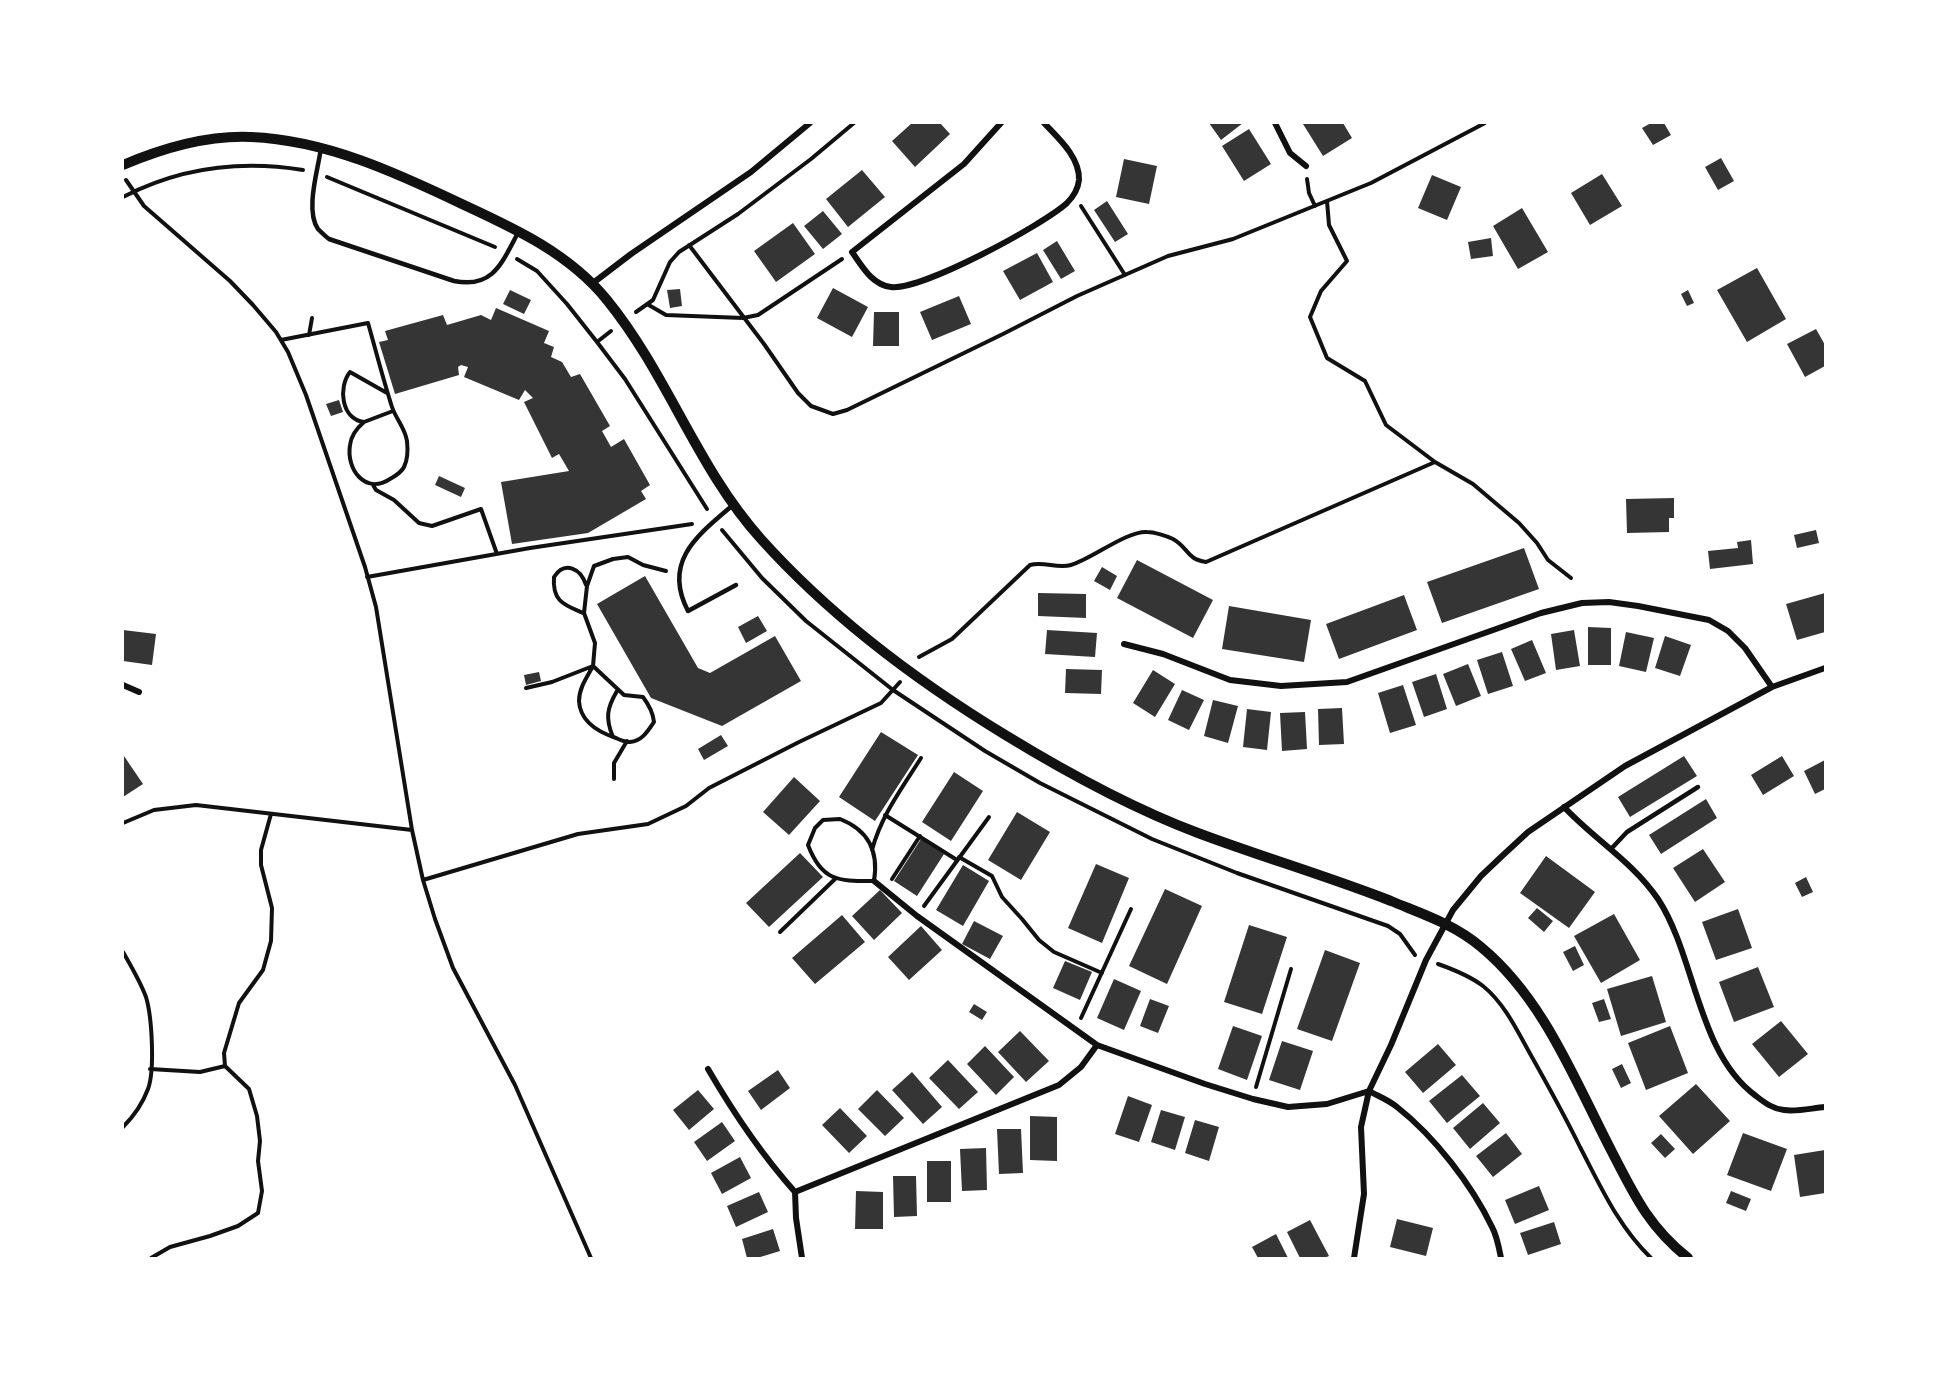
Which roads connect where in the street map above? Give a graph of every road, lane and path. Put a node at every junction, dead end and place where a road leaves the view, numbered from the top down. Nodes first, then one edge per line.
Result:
1 (810, 123) edge
2 (854, 123) edge
3 (1001, 123) edge
4 (1044, 123) edge
5 (1275, 123) edge
6 (1485, 123) edge
7 (321, 148) junction
8 (123, 165) edge
9 (1306, 166) dead end
10 (317, 173) junction
11 (123, 175) edge
12 (133, 192) junction
13 (1309, 193) dead end
14 (123, 197) edge
15 (1073, 197) junction
16 (1327, 201) junction
17 (1315, 206) junction
18 (519, 231) junction
19 (689, 245) junction
20 (507, 252) junction
21 (852, 252) junction
22 (1125, 275) junction
23 (593, 283) junction
24 (647, 304) junction
25 (312, 318) dead end
26 (743, 318) junction
27 (624, 322) junction
28 (309, 335) junction
29 (281, 340) junction
30 (597, 342) junction
31 (388, 393) junction
32 (393, 411) junction
33 (364, 422) junction
34 (1436, 462) junction
35 (373, 485) junction
36 (733, 506) junction
37 (715, 520) junction
38 (706, 529) junction
39 (497, 554) junction
40 (679, 574) junction
41 (367, 577) junction
42 (1571, 578) dead end
43 (736, 585) dead end
44 (587, 586) junction
45 (584, 613) junction
46 (1124, 644) dead end
47 (592, 666) junction
48 (1825, 668) edge
49 (909, 670) junction
50 (123, 685) edge
51 (1772, 687) junction
52 (526, 688) dead end
53 (893, 690) junction
54 (617, 691) junction
55 (139, 692) dead end
56 (613, 737) junction
57 (627, 741) junction
58 (921, 758) dead end
59 (614, 779) dead end
60 (1698, 787) dead end
61 (1564, 807) junction
62 (271, 814) junction
63 (885, 815) junction
64 (989, 817) dead end
65 (123, 823) edge
66 (412, 830) junction
67 (920, 836) junction
68 (1611, 849) junction
69 (872, 850) junction
70 (958, 859) junction
71 (835, 879) junction
72 (423, 880) junction
73 (874, 881) junction
74 (885, 890) junction
75 (1131, 909) dead end
76 (917, 916) junction
77 (1446, 923) junction
78 (780, 932) dead end
79 (123, 952) edge
80 (1426, 960) junction
81 (1291, 969) dead end
82 (1102, 973) junction
83 (1076, 1029) junction
84 (1097, 1045) junction
85 (225, 1066) junction
86 (150, 1069) junction
87 (708, 1069) dead end
88 (1369, 1091) junction
89 (1252, 1099) junction
90 (1825, 1107) edge
91 (123, 1127) edge
92 (795, 1192) junction
93 (151, 1258) edge
94 (591, 1258) edge
95 (802, 1258) edge
96 (1354, 1258) edge
97 (1501, 1258) edge
98 (1651, 1258) edge
99 (1688, 1258) edge

1 - 23 street
2 - 19 path
3 - 21 street
4 - 15 street
5 - 9 street
6 - 16 path
7 - 8 street
7 - 10 lane
7 - 18 street
10 - 12 path
10 - 20 path
10 - 20 lane
11 - 12 path
12 - 14 path
12 - 29 path
13 - 17 path
15 - 21 street
15 - 22 path
16 - 17 path
16 - 34 path
17 - 22 path
18 - 20 lane
18 - 23 street
19 - 24 path
19 - 26 path
20 - 30 path
21 - 26 path
22 - 26 path
23 - 27 street
24 - 26 path
24 - 27 path
25 - 28 path
27 - 30 path
27 - 36 street
28 - 29 path
28 - 31 path
29 - 41 path
30 - 37 path
31 - 32 path
31 - 33 path
32 - 33 path
32 - 35 path
33 - 35 path
34 - 42 path
34 - 49 path
35 - 39 path
36 - 37 lane
36 - 49 street
37 - 38 lane
37 - 53 path
38 - 39 path
38 - 40 lane
39 - 41 path
40 - 43 lane
40 - 44 path
41 - 66 path
44 - 45 path
44 - 45 path
45 - 47 path
46 - 51 street
47 - 52 path
47 - 54 path
47 - 56 path
48 - 51 street
49 - 53 path
49 - 77 street
50 - 55 street
51 - 61 street
53 - 72 path
54 - 56 path
54 - 57 path
56 - 57 path
57 - 59 path
58 - 63 path
60 - 68 lane
61 - 68 street
61 - 77 street
62 - 65 path
62 - 66 path
62 - 85 path
63 - 67 path
63 - 69 path
64 - 70 path
66 - 72 path
67 - 70 path
67 - 74 path
68 - 90 street
69 - 71 path
69 - 73 path
70 - 76 path
70 - 82 path
71 - 73 path
71 - 78 path
72 - 94 path
73 - 74 street
74 - 76 street
75 - 82 path
76 - 83 street
77 - 80 street
77 - 99 street
79 - 86 path
80 - 88 street
80 - 98 path
81 - 89 path
82 - 83 path
83 - 84 street
84 - 89 street
84 - 92 street
85 - 86 path
85 - 93 path
86 - 91 path
87 - 92 street
88 - 89 street
88 - 96 street
88 - 97 street
92 - 95 street

